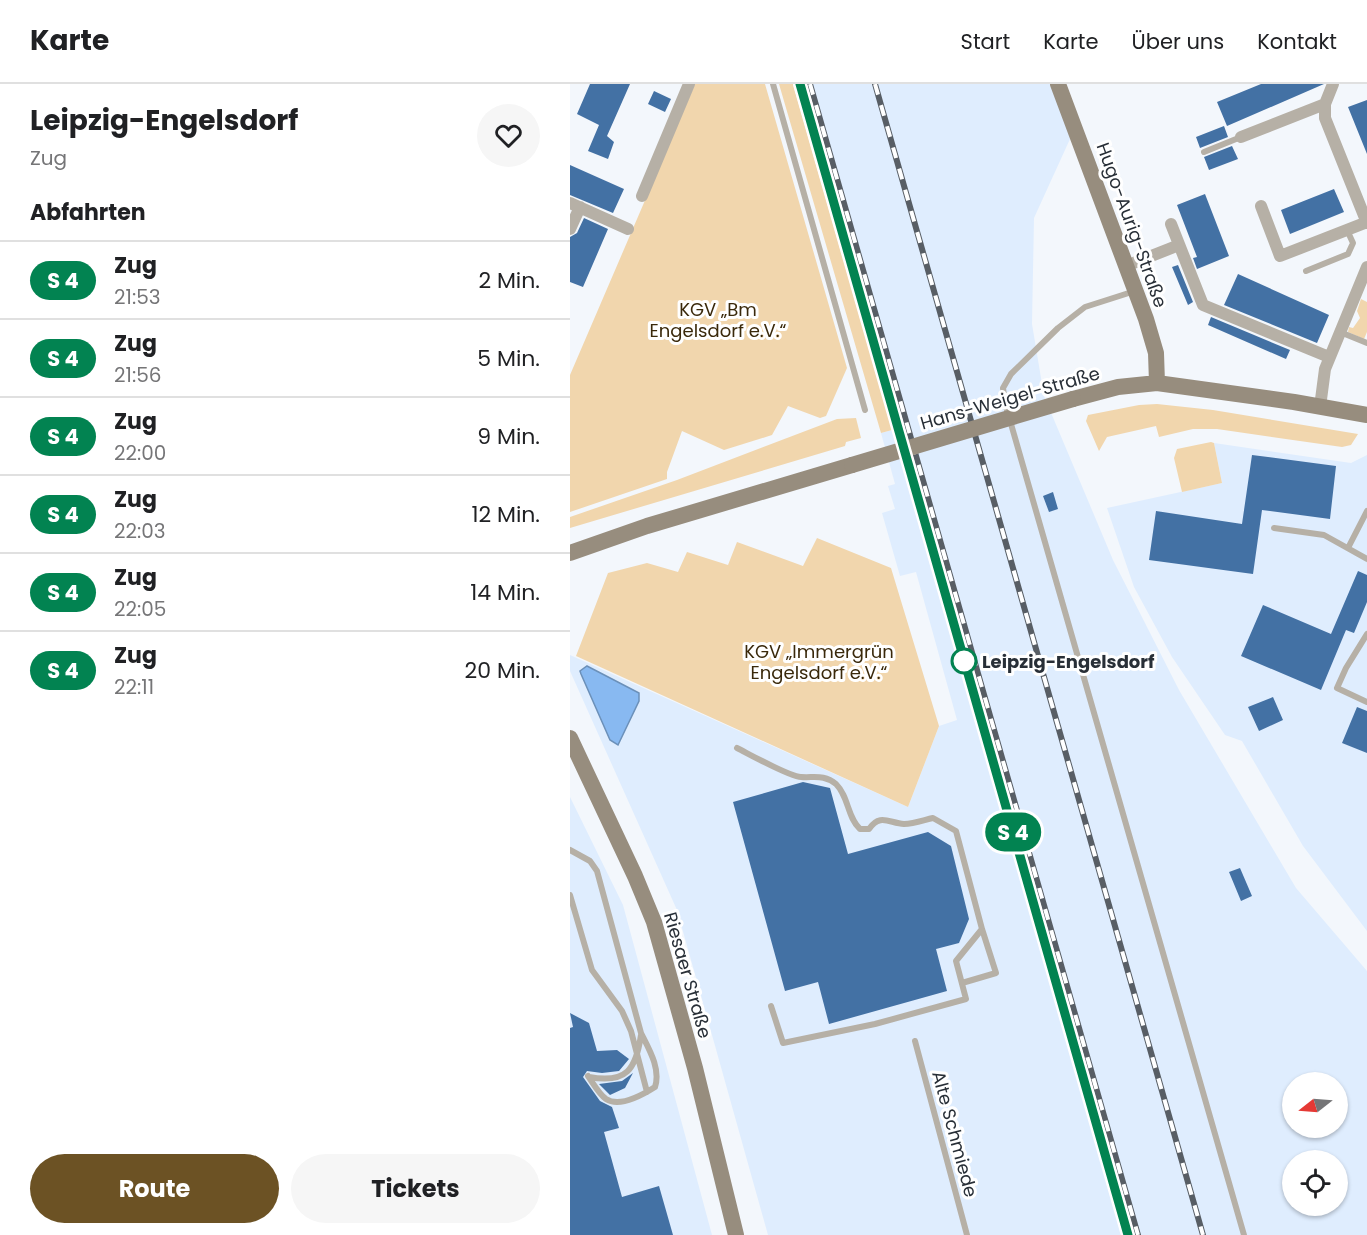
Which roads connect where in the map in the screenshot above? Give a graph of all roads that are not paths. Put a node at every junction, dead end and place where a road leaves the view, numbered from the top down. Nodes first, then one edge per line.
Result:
1 (689, 84) edge
2 (773, 84) edge
3 (1058, 84) edge
4 (1333, 84) edge
5 (1325, 104) junction
6 (1241, 137) joint
7 (1204, 152) dead end
8 (642, 196) dead end
9 (575, 205) edge
10 (1261, 206) dead end
11 (1367, 222) edge
12 (1171, 224) dead end
13 (570, 229) edge
14 (628, 229) dead end
15 (1347, 230) junction
16 (1179, 246) junction
17 (1126, 267) junction
18 (1367, 267) edge
19 (1306, 270) dead end
20 (1136, 290) junction
21 (1340, 332) junction
22 (1367, 343) edge
23 (1329, 357) junction
24 (1157, 383) junction
25 (1320, 407) junction
26 (865, 410) dead end
27 (1367, 415) edge
28 (1367, 511) edge
29 (1274, 528) dead end
30 (1348, 548) junction
31 (570, 553) edge
32 (1367, 559) edge
33 (1367, 634) edge
34 (1367, 702) edge
35 (570, 738) edge
36 (737, 748) dead end
37 (570, 850) edge
38 (570, 895) edge
39 (982, 928) junction
40 (962, 984) junction
41 (771, 1006) dead end
42 (641, 1033) junction
43 (915, 1041) dead end
44 (637, 1052) junction
45 (647, 1092) junction
46 (736, 1235) edge
47 (967, 1235) edge
48 (1244, 1235) edge

1 - 8 street
2 - 26 lane
3 - 17 street, Hugo-Aurig-Straße
4 - 5 street
5 - 6 street
5 - 11 street
6 - 7 lane
9 - 13 street
9 - 14 street
10 - 15 street
11 - 15 street
12 - 16 street
15 - 19 lane
16 - 17 street
16 - 23 street
17 - 20 street, Hugo-Aurig-Straße
18 - 21 street
20 - 24 street, Hugo-Aurig-Straße
20 - 48 lane
21 - 22 lane
21 - 23 street
23 - 25 street
24 - 25 street, Hans-Weigel-Straße
24 - 31 street, Hans-Weigel-Straße, bridge
25 - 27 street, Hans-Weigel-Straße
28 - 30 lane
29 - 30 lane
30 - 32 lane
33 - 34 lane
35 - 46 street, Riesaer Straße
36 - 39 lane
37 - 42 lane
38 - 44 lane
39 - 40 lane
39 - 40 lane
40 - 41 lane
42 - 44 lane
42 - 45 lane
43 - 47 lane, Alte Schmiede
44 - 45 lane
44 - 45 lane

